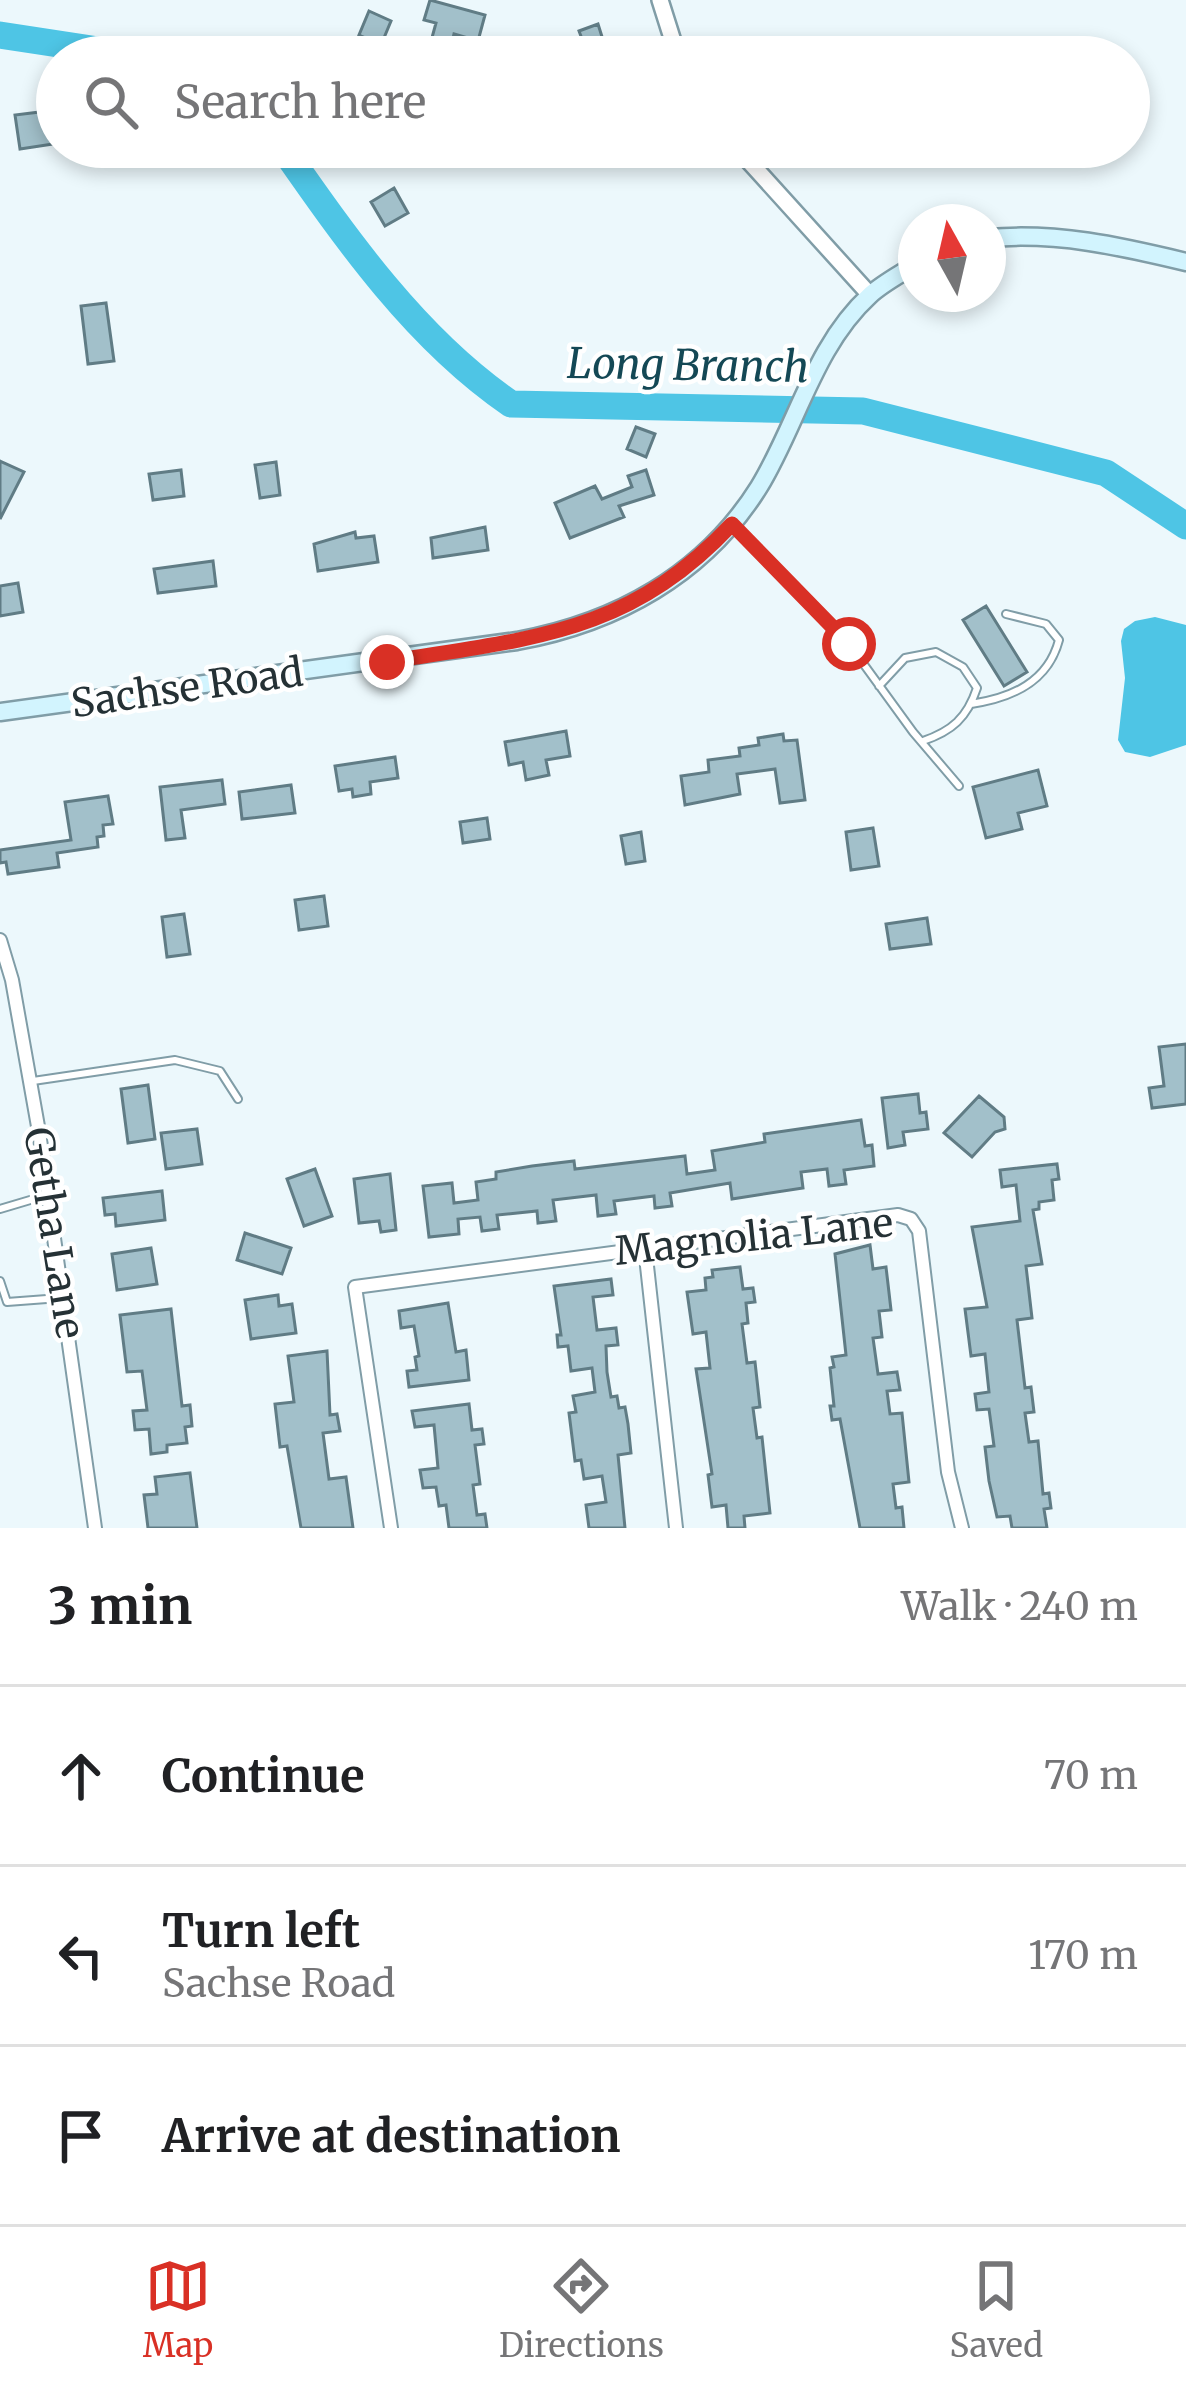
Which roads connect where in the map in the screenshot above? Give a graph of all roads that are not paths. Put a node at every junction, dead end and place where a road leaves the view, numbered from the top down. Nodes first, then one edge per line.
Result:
1 (660, 0) edge
2 (671, 36) edge
3 (755, 168) edge
4 (1006, 236) edge
5 (1186, 262) edge
6 (898, 277) edge
7 (870, 295) junction
8 (732, 524) junction
9 (1006, 614) dead end
10 (879, 686) junction
11 (971, 704) junction
12 (0, 712) edge
13 (921, 742) junction
14 (958, 786) dead end
15 (0, 940) edge
16 (30, 1082) junction
17 (238, 1099) dead end
18 (48, 1195) junction
19 (0, 1209) edge
20 (646, 1248) junction
21 (0, 1281) edge
22 (64, 1297) junction
23 (95, 1528) edge
24 (391, 1528) edge
25 (676, 1528) edge
26 (962, 1528) edge

1 - 2 street
3 - 7 street
4 - 5 main road
6 - 7 main road, Sachse Road
7 - 8 main road, Sachse Road
8 - 10 lane
8 - 12 main road, Sachse Road
9 - 11 lane
10 - 11 lane
10 - 13 lane
11 - 13 lane
13 - 14 lane
15 - 16 street, Getha Lane
16 - 17 lane
16 - 18 street, Getha Lane
18 - 19 lane
18 - 22 street, Getha Lane
20 - 24 street, Magnolia Lane
20 - 25 street
20 - 26 street, Magnolia Lane
21 - 22 lane
22 - 23 street, Getha Lane

